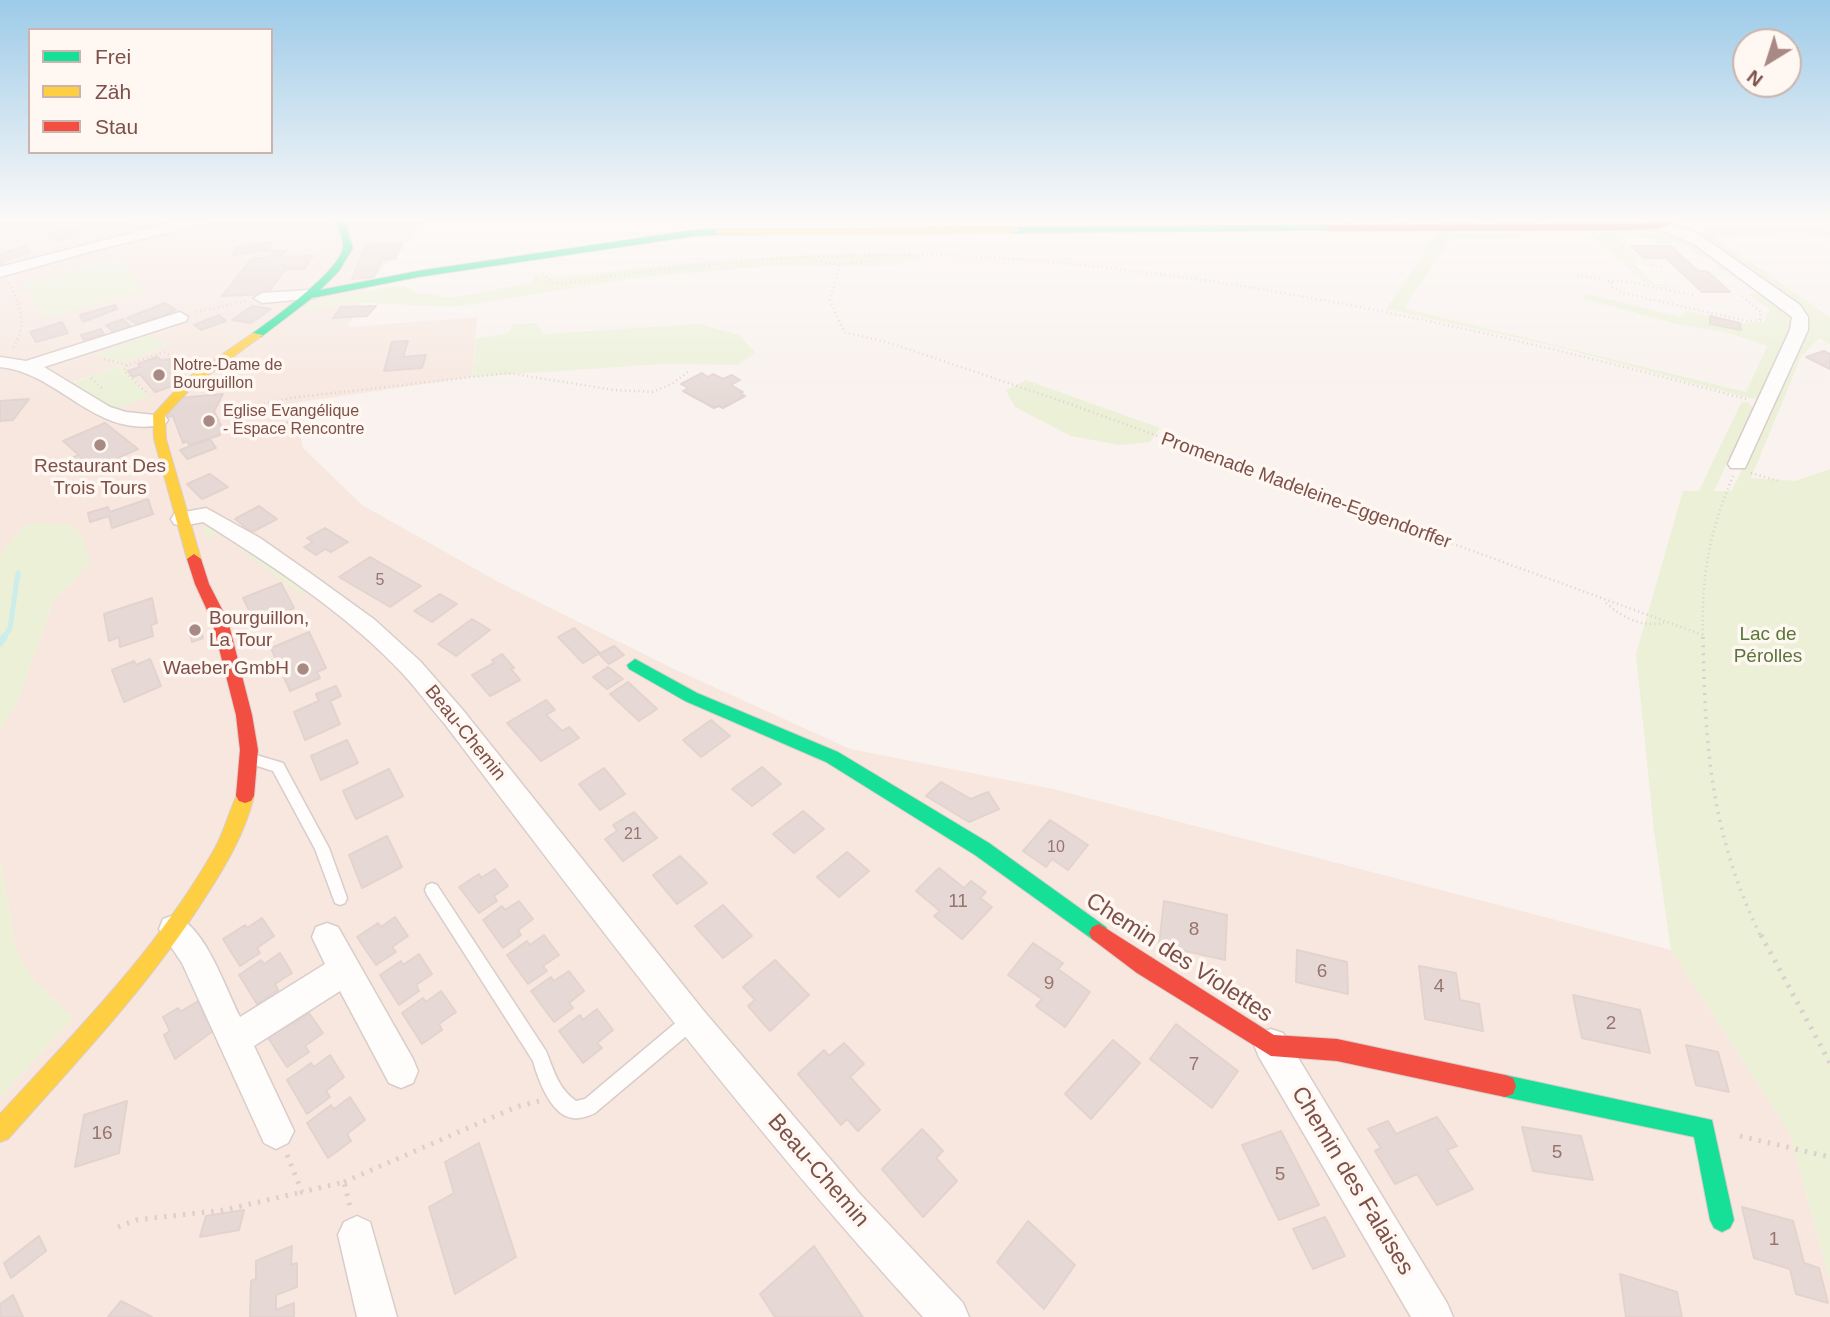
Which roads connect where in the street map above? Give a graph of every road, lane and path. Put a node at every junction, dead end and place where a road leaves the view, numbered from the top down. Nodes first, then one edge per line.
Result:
1 (7, 282) edge
2 (320, 282) edge
3 (377, 282) edge
4 (835, 282) edge
5 (1208, 282) edge
6 (1611, 282) edge
7 (1632, 282) edge
8 (1646, 282) edge
9 (1757, 282) edge
10 (1650, 286) junction
11 (309, 295) junction
12 (1693, 295) dead end
13 (1742, 296) dead end
14 (262, 298) joint
15 (180, 317) joint
16 (75, 351) junction
17 (4, 358) edge
18 (31, 365) junction
19 (127, 365) junction
20 (187, 366) dead end
21 (690, 370) dead end
22 (142, 401) dead end
23 (1765, 405) junction
24 (242, 409) dead end
25 (158, 420) junction
26 (1737, 467) junction
27 (1779, 481) dead end
28 (182, 519) junction
29 (1604, 600) junction
30 (1667, 623) junction
31 (1703, 635) junction
32 (635, 665) dead end
33 (249, 758) junction
34 (432, 890) dead end
35 (340, 898) dead end
36 (174, 929) junction
37 (327, 937) dead end
38 (344, 970) junction
39 (691, 1021) junction
40 (232, 1041) junction
41 (1271, 1045) junction
42 (1830, 1063) edge
43 (401, 1072) dead end
44 (536, 1102) dead end
45 (0, 1131) edge
46 (276, 1131) joint
47 (1774, 1145) dead end
48 (1830, 1157) edge
49 (344, 1182) junction
50 (303, 1192) junction
51 (1722, 1220) dead end
52 (118, 1227) dead end
53 (357, 1235) joint
54 (377, 1317) edge
55 (949, 1317) edge
56 (1433, 1317) edge

1 - 17 path
2 - 11 main road
3 - 11 main road
4 - 29 path, Promenade Madeleine-Eggendorffer
5 - 23 path
6 - 13 path
7 - 10 path
8 - 10 path
9 - 23 street
10 - 12 path
11 - 14 street
11 - 25 main road
14 - 15 path
15 - 16 street
16 - 18 street
16 - 19 path
17 - 18 street
18 - 25 street
19 - 20 path
19 - 22 path
21 - 24 path
23 - 26 street
25 - 28 main road
26 - 27 path
26 - 31 path
28 - 33 main road
28 - 39 street, Beau-Chemin
29 - 30 path, Promenade Madeleine-Eggendorffer
29 - 30 path
30 - 31 path, Promenade Madeleine-Eggendorffer
31 - 42 path
32 - 41 main road, Chemin des Violettes
33 - 35 lane
33 - 36 main road
34 - 39 lane
36 - 40 street
36 - 45 main road
37 - 38 street
38 - 40 street
38 - 43 street
39 - 55 street, Beau-Chemin
40 - 46 street
41 - 51 main road, Chemin des Violettes
41 - 56 street, Chemin des Falaises
44 - 49 path
46 - 50 path
47 - 48 path
49 - 50 path
49 - 53 path
50 - 52 path
53 - 54 street

